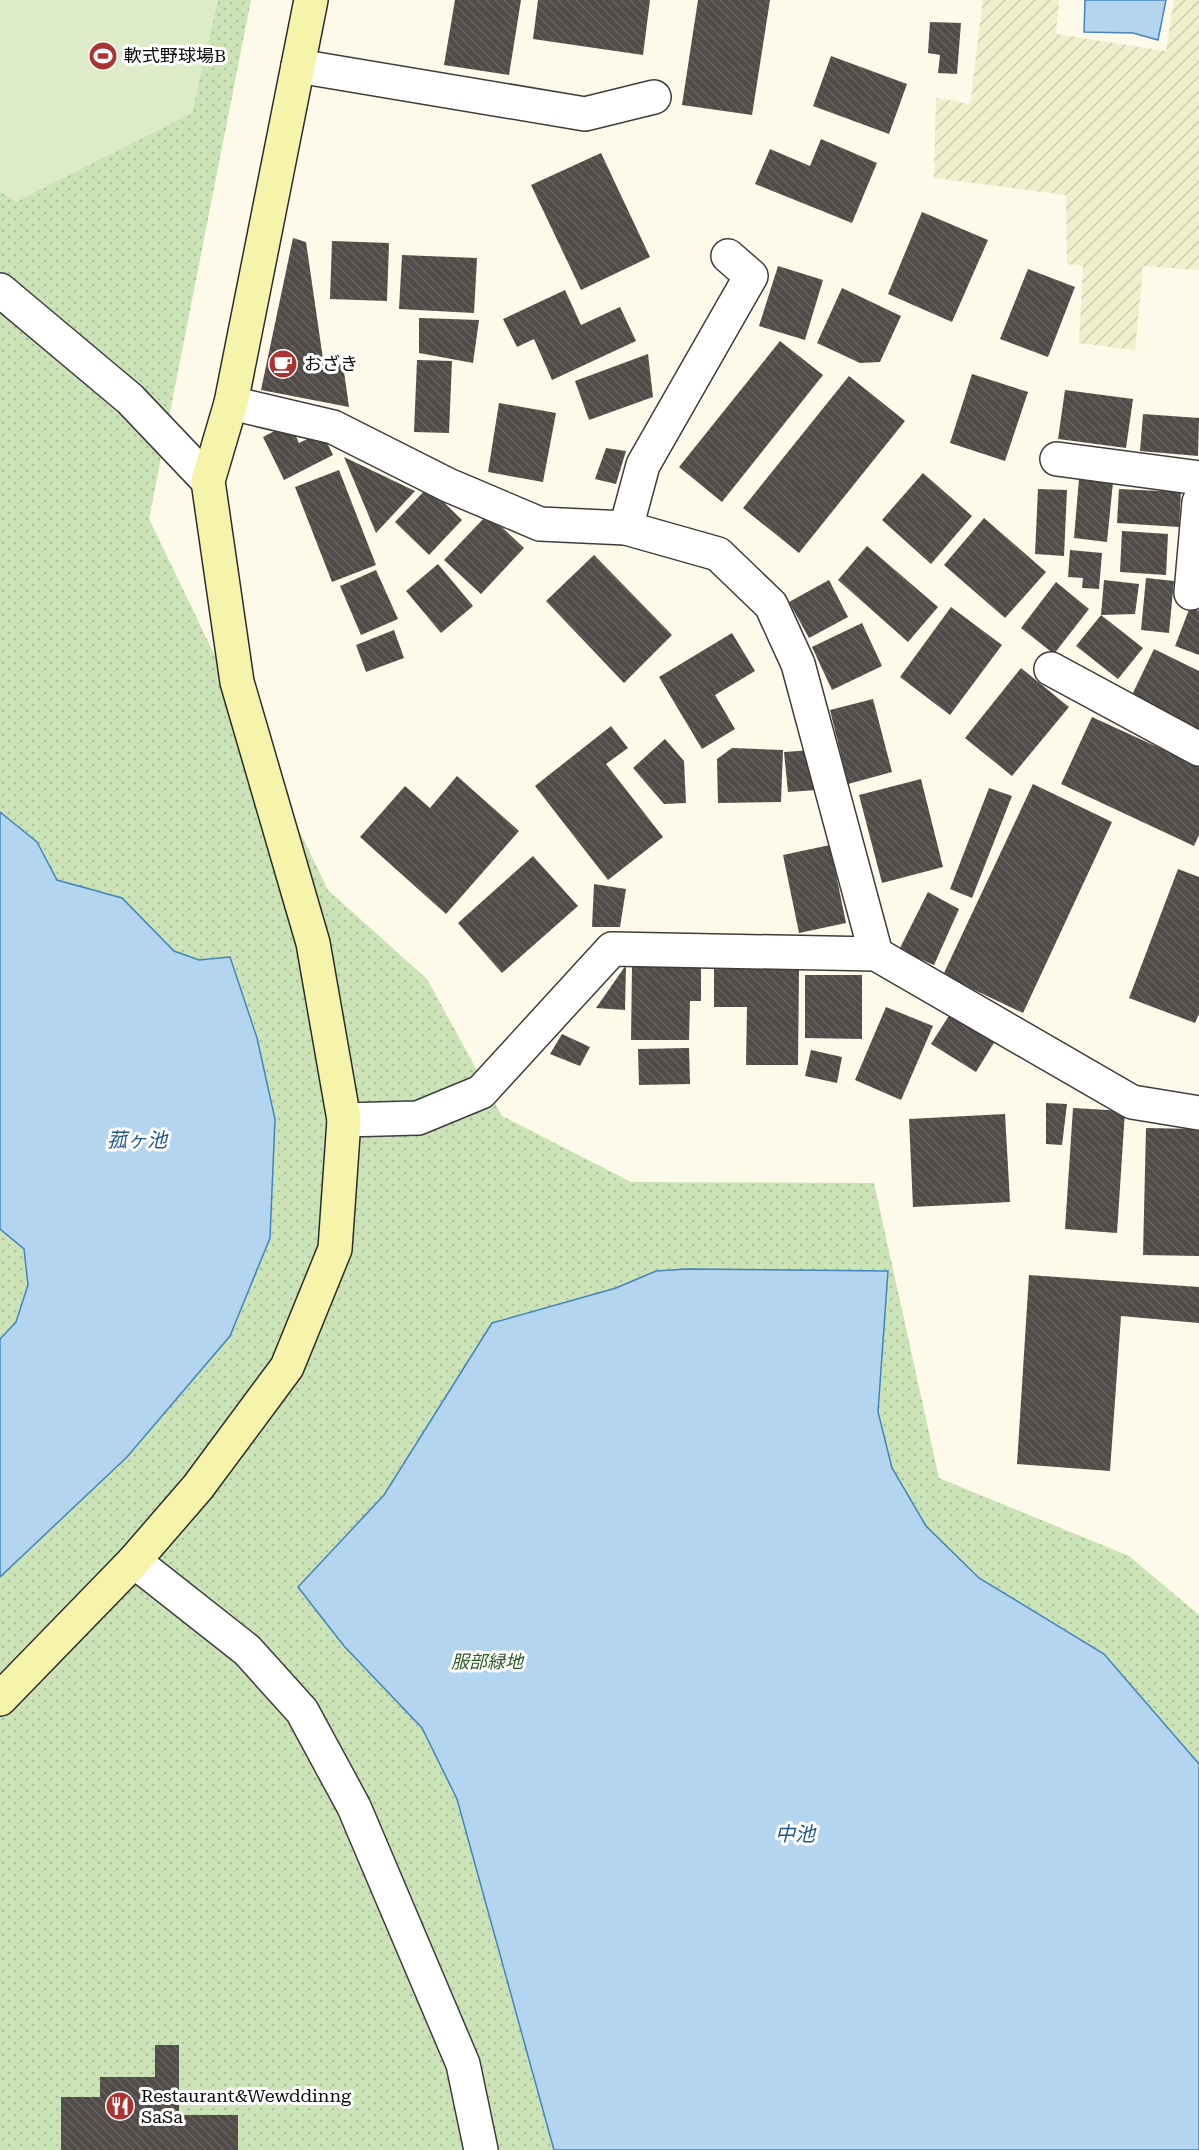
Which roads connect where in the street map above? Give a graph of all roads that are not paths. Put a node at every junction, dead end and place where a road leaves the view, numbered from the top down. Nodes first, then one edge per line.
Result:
1 (311, 0) edge
2 (298, 66) junction
3 (654, 97) dead end
4 (728, 256) dead end
5 (0, 290) edge
6 (0, 315) edge
7 (231, 403) junction
8 (1057, 459) dead end
9 (1199, 478) edge
10 (208, 481) junction
11 (1199, 502) edge
12 (626, 528) junction
13 (1191, 593) dead end
14 (1051, 669) dead end
15 (1199, 749) edge
16 (876, 954) junction
17 (1199, 1113) edge
18 (344, 1120) junction
19 (134, 1561) junction
20 (0, 1699) edge
21 (482, 2150) edge

1 - 2 street
2 - 3 street
2 - 7 street
4 - 12 street
5 - 10 street
6 - 10 street
7 - 10 street
7 - 12 street
8 - 9 street
10 - 18 street
11 - 13 street
12 - 16 street
14 - 15 street
16 - 17 street
16 - 18 street
18 - 19 street
19 - 20 street
19 - 21 street

